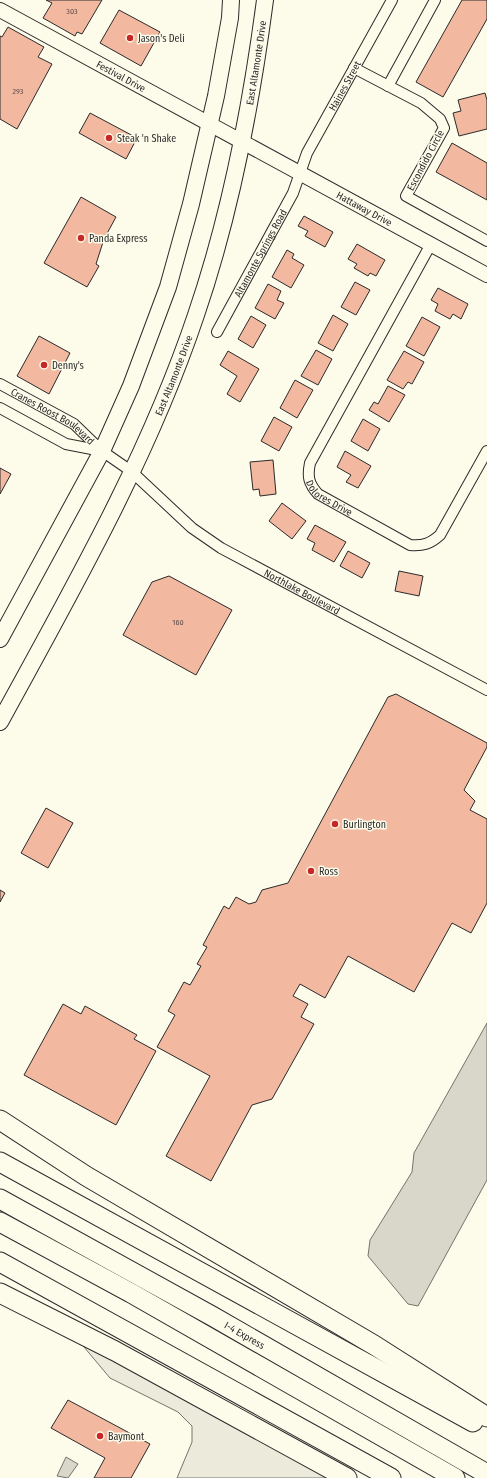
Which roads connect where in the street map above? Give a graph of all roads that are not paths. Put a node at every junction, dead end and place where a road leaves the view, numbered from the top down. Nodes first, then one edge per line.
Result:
1 (231, 0) edge
2 (265, 0) edge
3 (392, 0) edge
4 (435, 0) edge
5 (0, 10) edge
6 (354, 68) junction
7 (388, 86) junction
8 (210, 125) junction
9 (243, 142) junction
10 (299, 172) junction
11 (487, 241) edge
12 (431, 244) junction
13 (487, 275) edge
14 (217, 332) dead end
15 (0, 384) edge
16 (0, 408) edge
17 (102, 451) junction
18 (487, 451) edge
19 (131, 471) junction
20 (0, 639) edge
21 (487, 690) edge
22 (0, 722) edge
23 (0, 1120) edge
24 (0, 1162) edge
25 (0, 1199) edge
26 (0, 1222) edge
27 (0, 1262) edge
28 (0, 1293) edge
29 (487, 1417) edge
30 (487, 1430) edge
31 (487, 1474) edge
32 (347, 1478) edge
33 (391, 1478) edge
34 (455, 1478) edge

1 - 8 main road
2 - 9 main road, East Altamonte Drive
3 - 6 street, Haines Street
4 - 7 street
5 - 8 street, Festival Drive
6 - 7 street, Escondido Circle
6 - 10 street, Haines Street
7 - 11 street, Escondido Circle
8 - 9 street, Festival Drive
8 - 17 main road
9 - 10 street, Hattaway Drive
9 - 19 main road, East Altamonte Drive
10 - 12 street, Hattaway Drive
10 - 14 street, Altamonte Springs Road
12 - 13 street, Hattaway Drive
12 - 18 street, Dolores Drive
15 - 17 street, Cranes Roost Boulevard
16 - 17 street, Cranes Roost Boulevard
17 - 19 street, Cranes Roost Boulevard
17 - 20 main road
19 - 21 street, Northlake Boulevard
19 - 22 main road, East Altamonte Drive
23 - 29 highway
24 - 30 highway
25 - 31 highway, I-4 Express
26 - 34 highway, I-4 Express
27 - 33 highway
28 - 32 highway

